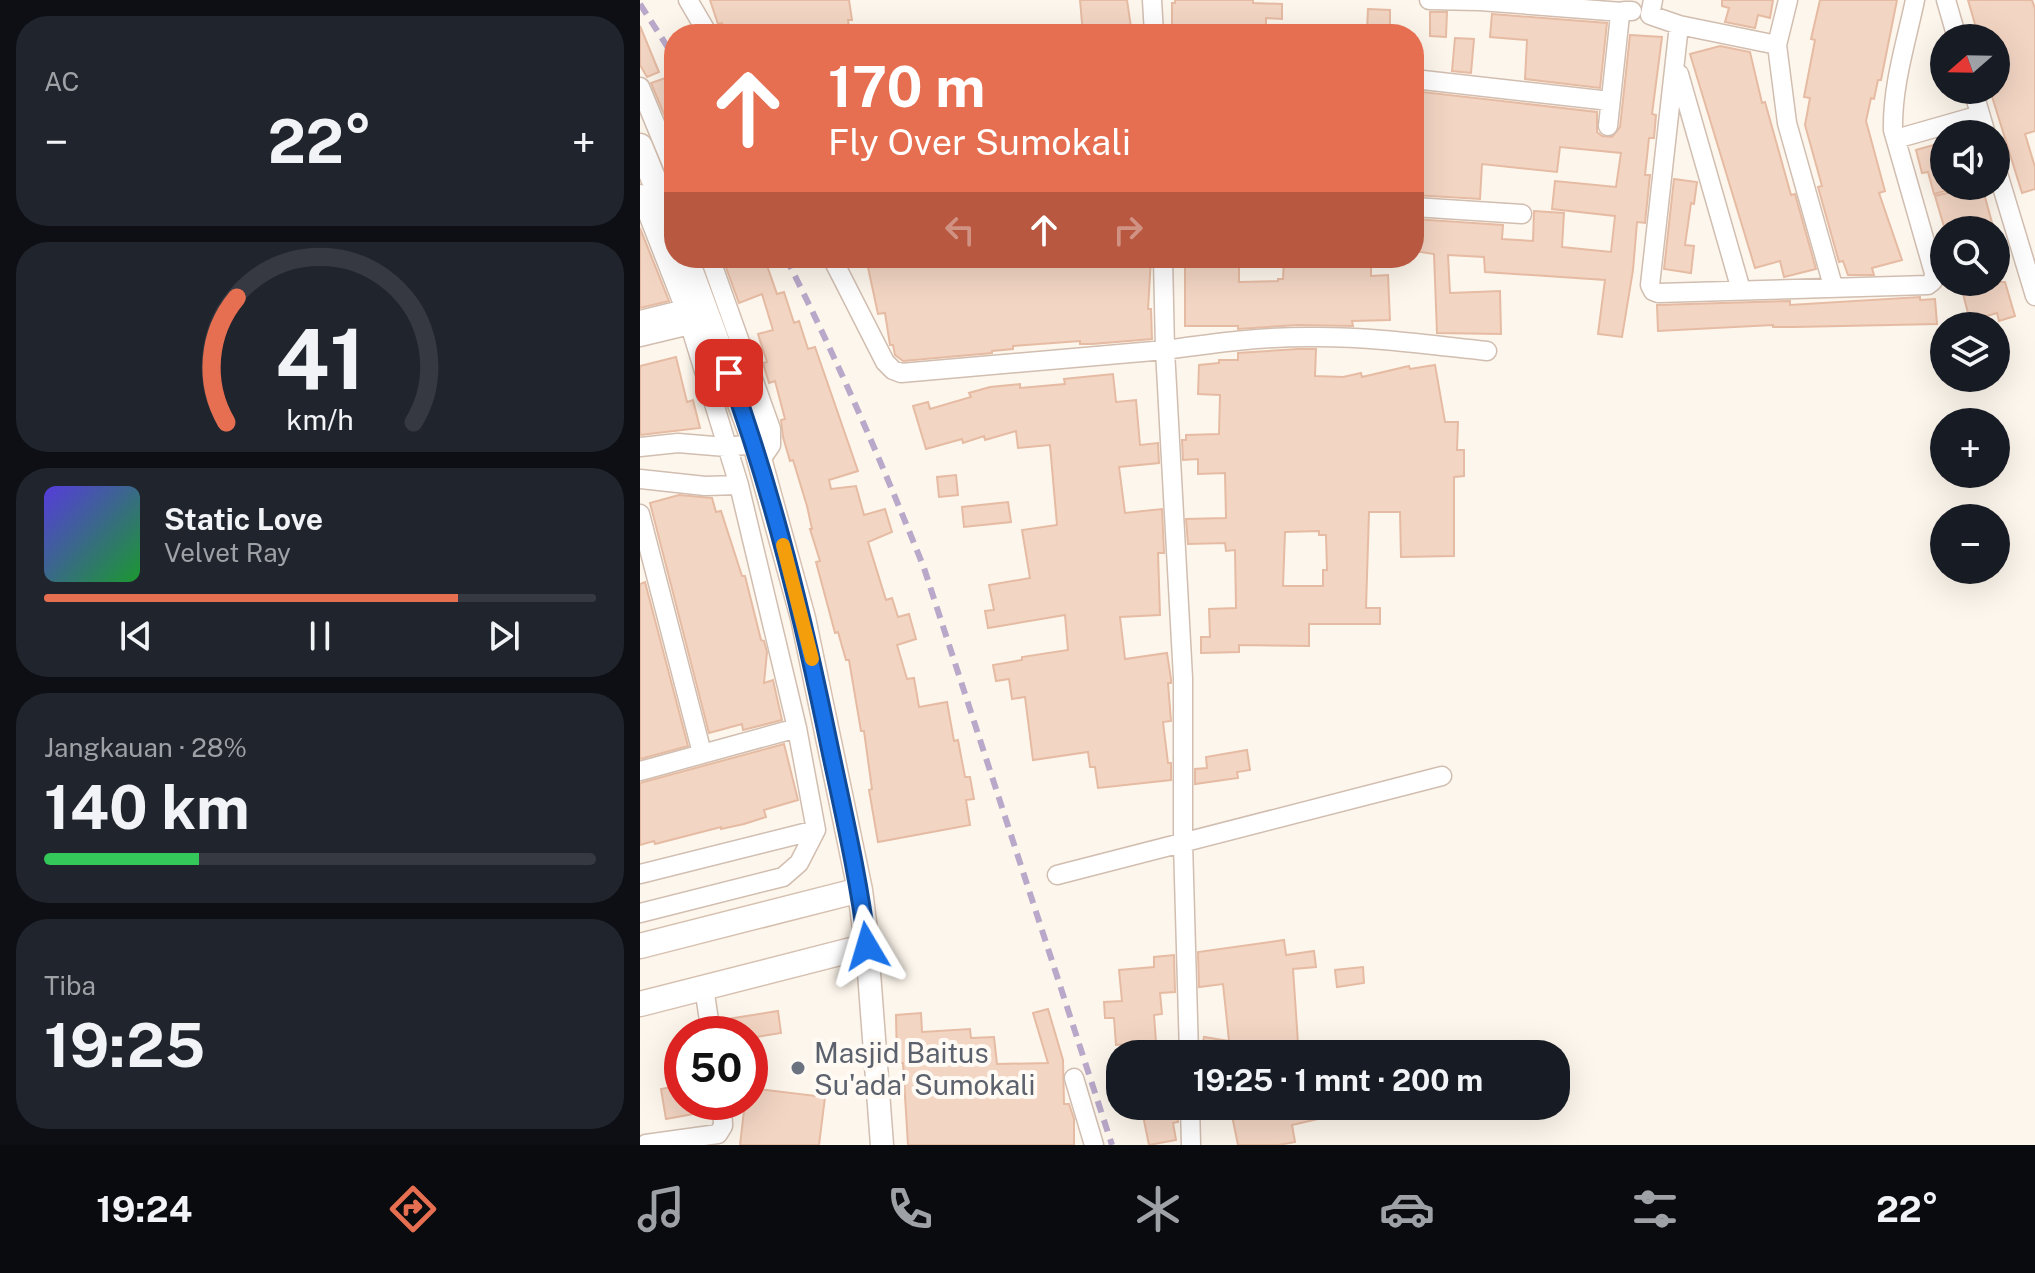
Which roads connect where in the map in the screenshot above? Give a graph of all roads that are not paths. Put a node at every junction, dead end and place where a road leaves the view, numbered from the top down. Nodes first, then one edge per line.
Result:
1 (688, 0) edge
2 (1152, 0) edge
3 (1429, 0) edge
4 (1788, 0) edge
5 (1915, 0) edge
6 (1946, 0) edge
7 (1652, 7) edge
8 (1622, 12) junction
9 (702, 24) edge
10 (1153, 24) edge
11 (1953, 24) edge
12 (1679, 25) junction
13 (1777, 45) junction
14 (1675, 63) junction
15 (1424, 80) edge
16 (640, 87) edge
17 (1610, 101) junction
18 (1977, 104) edge
19 (1980, 115) junction
20 (1982, 120) edge
21 (1608, 126) dead end
22 (1896, 139) junction
23 (664, 145) edge
24 (640, 146) edge
25 (640, 194) edge
26 (2006, 200) edge
27 (664, 205) edge
28 (1424, 208) edge
29 (1522, 214) dead end
30 (664, 256) edge
31 (669, 268) edge
32 (690, 268) edge
33 (714, 268) edge
34 (837, 268) edge
35 (1163, 268) edge
36 (1833, 286) junction
37 (1741, 290) junction
38 (2035, 296) edge
39 (688, 317) junction
40 (640, 320) edge
41 (640, 337) edge
42 (1165, 350) junction
43 (1487, 351) dead end
44 (755, 444) junction
45 (640, 447) edge
46 (726, 447) junction
47 (640, 479) edge
48 (739, 485) junction
49 (640, 514) edge
50 (797, 728) junction
51 (702, 753) junction
52 (640, 771) edge
53 (1442, 776) dead end
54 (841, 801) junction
55 (812, 808) junction
56 (816, 830) junction
57 (1183, 843) junction
58 (640, 874) edge
59 (1057, 875) dead end
60 (860, 890) junction
61 (640, 913) edge
62 (640, 946) edge
63 (867, 946) junction
64 (704, 987) junction
65 (640, 1004) edge
66 (708, 1016) edge
67 (1189, 1040) edge
68 (1074, 1078) dead end
69 (723, 1120) edge
70 (1190, 1120) edge
71 (646, 1144) edge
72 (882, 1145) edge
73 (1094, 1145) edge
74 (1191, 1145) edge

1 - 9 street
2 - 10 street
3 - 8 street
4 - 13 street
5 - 22 street
6 - 11 street
7 - 8 street
7 - 12 street
8 - 17 street
12 - 13 street
12 - 14 street
13 - 36 street
14 - 37 street
14 - 37 street
15 - 17 street
16 - 23 street
17 - 21 street
18 - 19 street
19 - 20 street
19 - 22 street
22 - 36 street
24 - 27 main road
25 - 30 street
26 - 38 street
28 - 29 street
31 - 39 street
32 - 44 main road
33 - 44 street
34 - 42 street
35 - 42 street
36 - 37 street
39 - 40 street
39 - 41 street
39 - 46 street
42 - 43 street
42 - 57 street
44 - 46 street
44 - 54 main road
45 - 46 street
46 - 48 street
47 - 48 street
48 - 50 street
49 - 51 street
50 - 51 street
50 - 55 street
51 - 52 street
53 - 57 street
54 - 55 street
54 - 60 main road
55 - 56 street
56 - 58 street
56 - 61 street
57 - 59 street
57 - 67 street
60 - 62 main road
60 - 63 main road
63 - 64 main road
63 - 72 street
64 - 65 main road
64 - 66 street
68 - 73 street
69 - 71 street
70 - 74 street

